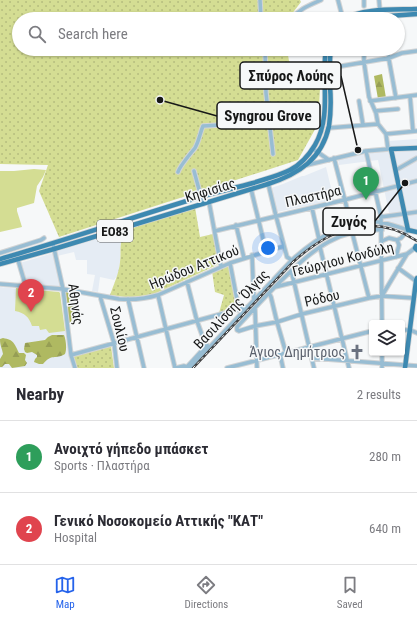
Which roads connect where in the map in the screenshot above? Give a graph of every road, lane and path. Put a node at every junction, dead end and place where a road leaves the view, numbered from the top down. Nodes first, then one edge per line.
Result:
1 (260, 0) edge
2 (321, 0) edge
3 (338, 0) edge
4 (364, 0) edge
5 (379, 0) edge
6 (364, 6) dead end
7 (417, 9) edge
8 (261, 12) edge
9 (297, 12) edge
10 (342, 12) edge
11 (381, 12) edge
12 (400, 12) edge
13 (405, 14) edge
14 (417, 14) edge
15 (417, 52) edge
16 (405, 53) edge
17 (265, 56) edge
18 (326, 56) edge
19 (331, 56) edge
20 (364, 56) edge
21 (394, 56) edge
22 (389, 58) junction
23 (364, 62) junction
24 (330, 68) junction
25 (417, 95) edge
26 (410, 96) junction
27 (396, 98) junction
28 (359, 101) dead end
29 (370, 101) junction
30 (398, 109) dead end
31 (375, 111) junction
32 (303, 118) dead end
33 (269, 122) junction
34 (378, 124) junction
35 (362, 125) junction
36 (328, 128) junction
37 (415, 131) edge
38 (386, 134) junction
39 (417, 148) edge
40 (313, 149) junction
41 (390, 149) junction
42 (366, 151) junction
43 (318, 152) junction
44 (273, 154) dead end
45 (334, 158) junction
46 (417, 158) edge
47 (329, 160) junction
48 (306, 165) junction
49 (396, 170) junction
50 (194, 171) dead end
51 (178, 172) dead end
52 (272, 177) junction
53 (417, 181) edge
54 (268, 184) junction
55 (399, 186) junction
56 (250, 189) junction
57 (375, 191) junction
58 (201, 197) junction
59 (344, 200) junction
60 (209, 202) junction
61 (203, 204) junction
62 (312, 208) junction
63 (417, 212) edge
64 (405, 214) junction
65 (276, 216) junction
66 (381, 217) junction
67 (258, 220) junction
68 (382, 222) junction
69 (351, 224) junction
70 (236, 225) junction
71 (215, 230) junction
72 (382, 230) junction
73 (408, 230) junction
74 (352, 232) junction
75 (417, 232) edge
76 (44, 238) dead end
77 (319, 239) junction
78 (397, 240) junction
79 (382, 241) junction
80 (284, 246) junction
81 (320, 246) junction
82 (54, 247) junction
83 (416, 248) edge
84 (266, 251) junction
85 (0, 253) edge
86 (407, 254) junction
87 (252, 256) junction
88 (396, 257) junction
89 (244, 258) junction
90 (0, 259) edge
91 (18, 260) junction
92 (292, 260) junction
93 (382, 261) junction
94 (230, 263) junction
95 (0, 264) edge
96 (221, 266) junction
97 (361, 266) junction
98 (398, 268) junction
99 (290, 272) junction
100 (326, 274) junction
101 (416, 279) edge
102 (187, 282) junction
103 (294, 282) junction
104 (0, 284) edge
105 (26, 287) junction
106 (274, 287) junction
107 (63, 289) junction
108 (269, 293) junction
109 (158, 295) junction
110 (100, 296) junction
111 (382, 296) junction
112 (369, 298) junction
113 (415, 298) edge
114 (128, 299) junction
115 (254, 301) junction
116 (248, 307) junction
117 (334, 307) junction
118 (255, 308) junction
119 (239, 310) junction
120 (302, 314) junction
121 (382, 320) edge
122 (197, 321) junction
123 (276, 322) junction
124 (256, 326) junction
125 (166, 329) junction
126 (405, 330) edge
127 (410, 330) junction
128 (369, 332) edge
129 (417, 333) edge
130 (137, 337) junction
131 (342, 338) junction
132 (114, 344) junction
133 (212, 344) junction
134 (206, 346) junction
135 (309, 347) junction
136 (286, 353) junction
137 (280, 354) junction
138 (71, 355) junction
139 (312, 358) junction
140 (257, 360) junction
141 (347, 361) junction
142 (382, 366) edge
143 (417, 366) edge
144 (405, 367) edge
145 (75, 368) edge
146 (117, 368) edge
147 (144, 368) edge
148 (176, 368) edge
149 (188, 368) edge
150 (227, 368) edge
151 (257, 368) edge
152 (283, 368) edge
153 (314, 368) edge
154 (349, 368) edge

1 - 8 street
2 - 9 street
3 - 10 street
4 - 6 street
5 - 11 street
7 - 12 main road
13 - 14 main road
15 - 16 street
17 - 33 street
18 - 40 main road, Κηφισίας / ΕΟ83
19 - 24 main road, Κηφισίας / ΕΟ83
20 - 23 street
21 - 22 street
22 - 23 street
22 - 27 street
23 - 24 street
23 - 29 street
24 - 36 main road, Κηφισίας / ΕΟ83
25 - 26 street
26 - 27 street
26 - 37 street
27 - 29 street
28 - 35 street
29 - 31 street
30 - 31 street
31 - 34 street
32 - 33 street
33 - 44 street
33 - 51 street
34 - 35 street
34 - 38 street
35 - 36 street
36 - 43 main road, Κηφισίας / ΕΟ83
37 - 38 street
38 - 41 street
39 - 41 main road
40 - 43 street
40 - 52 main road, Κηφισίας / ΕΟ83
41 - 42 street
41 - 49 main road
42 - 45 street
42 - 57 street
43 - 47 street
43 - 48 main road, Κηφισίας / ΕΟ83
45 - 47 street
45 - 59 street
46 - 49 street
47 - 48 street
48 - 54 main road, Κηφισίας / ΕΟ83
49 - 55 main road
50 - 58 street
52 - 54 street
52 - 58 main road, Κηφισίας / ΕΟ83
53 - 55 street, Πλαστήρα
54 - 56 main road, Κηφισίας / ΕΟ83
54 - 65 street
55 - 57 street, Πλαστήρα
55 - 64 main road
56 - 60 main road, Κηφισίας / ΕΟ83
56 - 67 street
57 - 59 street, Πλαστήρα
57 - 66 street
58 - 61 street
58 - 82 main road, Κηφισίας / ΕΟ83
59 - 62 street, Πλαστήρα
59 - 69 street
60 - 61 main road, Κηφισίας / ΕΟ83
60 - 71 street
61 - 82 main road, Κηφισίας / ΕΟ83
62 - 65 street, Πλαστήρα
62 - 77 street
63 - 64 street
64 - 66 street
64 - 73 main road
65 - 67 street, Πλαστήρα
65 - 80 street
66 - 68 street
67 - 70 street, Πλαστήρα
67 - 84 street
68 - 69 street, Βασιλίσσης Όλγας
68 - 72 street
68 - 73 street, Βασιλίσσης Όλγας
69 - 77 street, Βασιλίσσης Όλγας
70 - 71 street, Πλαστήρα
70 - 89 street
71 - 96 street
72 - 74 street
72 - 79 street
73 - 75 main road, Βασιλίσσης Όλγας
73 - 78 street
74 - 81 street
74 - 97 street
76 - 85 street
77 - 92 street, Βασιλίσσης Όλγας
78 - 79 street
78 - 88 street
79 - 93 street
80 - 84 street, Ηρώδου Αττικού
80 - 92 street
81 - 99 street
81 - 100 street
82 - 90 main road, Κηφισίας / ΕΟ83
82 - 91 main road, Κηφισίας / ΕΟ83
82 - 107 street, Αθηνάς
83 - 86 street, Γεώργιου Κονδύλη
84 - 87 street, Ηρώδου Αττικού
86 - 88 street, Γεώργιου Κονδύλη
86 - 98 street
87 - 89 street, Ηρώδου Αττικού
87 - 115 street
88 - 93 street, Γεώργιου Κονδύλη
89 - 94 street, Ηρώδου Αττικού
91 - 95 main road, Κηφισίας / ΕΟ83
91 - 105 street
92 - 115 street, Βασιλίσσης Όλγας
93 - 97 street, Γεώργιου Κονδύλη
93 - 111 street
94 - 96 street, Ηρώδου Αττικού
94 - 119 street
96 - 102 street, Ηρώδου Αττικού
97 - 100 street, Γεώργιου Κονδύλη
97 - 112 street
98 - 101 street
98 - 111 street
99 - 103 street
99 - 106 street
100 - 103 street, Γεώργιου Κονδύλη
100 - 117 street
101 - 113 main road
102 - 109 street, Ηρώδου Αττικού
102 - 122 street
103 - 106 street, Γεώργιου Κονδύλη
103 - 120 street
104 - 105 street, Ηρώδου Αττικού
105 - 107 street, Ηρώδου Αττικού
106 - 108 street
107 - 110 street, Ηρώδου Αττικού
107 - 138 street, Αθηνάς
108 - 118 street
108 - 123 street
109 - 114 street, Ηρώδου Αττικού
109 - 125 street
110 - 114 street, Ηρώδου Αττικού
110 - 132 street, Σουλίου
111 - 112 street, Ρόδου
111 - 113 street, Ρόδου
111 - 121 street
112 - 117 street, Ρόδου
113 - 127 main road
114 - 130 street
115 - 116 street, Βασιλίσσης Όλγας
116 - 119 street
116 - 133 street, Βασιλίσσης Όλγας
117 - 120 street, Ρόδου
117 - 131 street
118 - 124 street
118 - 124 street, Ρόδου
119 - 122 street
120 - 123 street, Ρόδου
120 - 135 street
122 - 125 street
122 - 134 street
123 - 124 street, Ρόδου
123 - 136 street
124 - 140 street
125 - 130 street
125 - 148 street
126 - 127 street
127 - 129 street
127 - 144 main road
128 - 131 street
130 - 132 street
130 - 147 street
131 - 135 street
131 - 141 street
132 - 138 street
132 - 146 street, Σουλίου
133 - 134 street
133 - 149 street, Βασιλίσσης Όλγας
134 - 149 street
135 - 136 street
135 - 139 street
136 - 137 street
137 - 140 street
137 - 152 street
138 - 145 street, Αθηνάς
139 - 141 street
139 - 153 street
140 - 150 street
140 - 151 street
141 - 142 street
141 - 154 street
142 - 144 street
143 - 144 street
148 - 149 street

